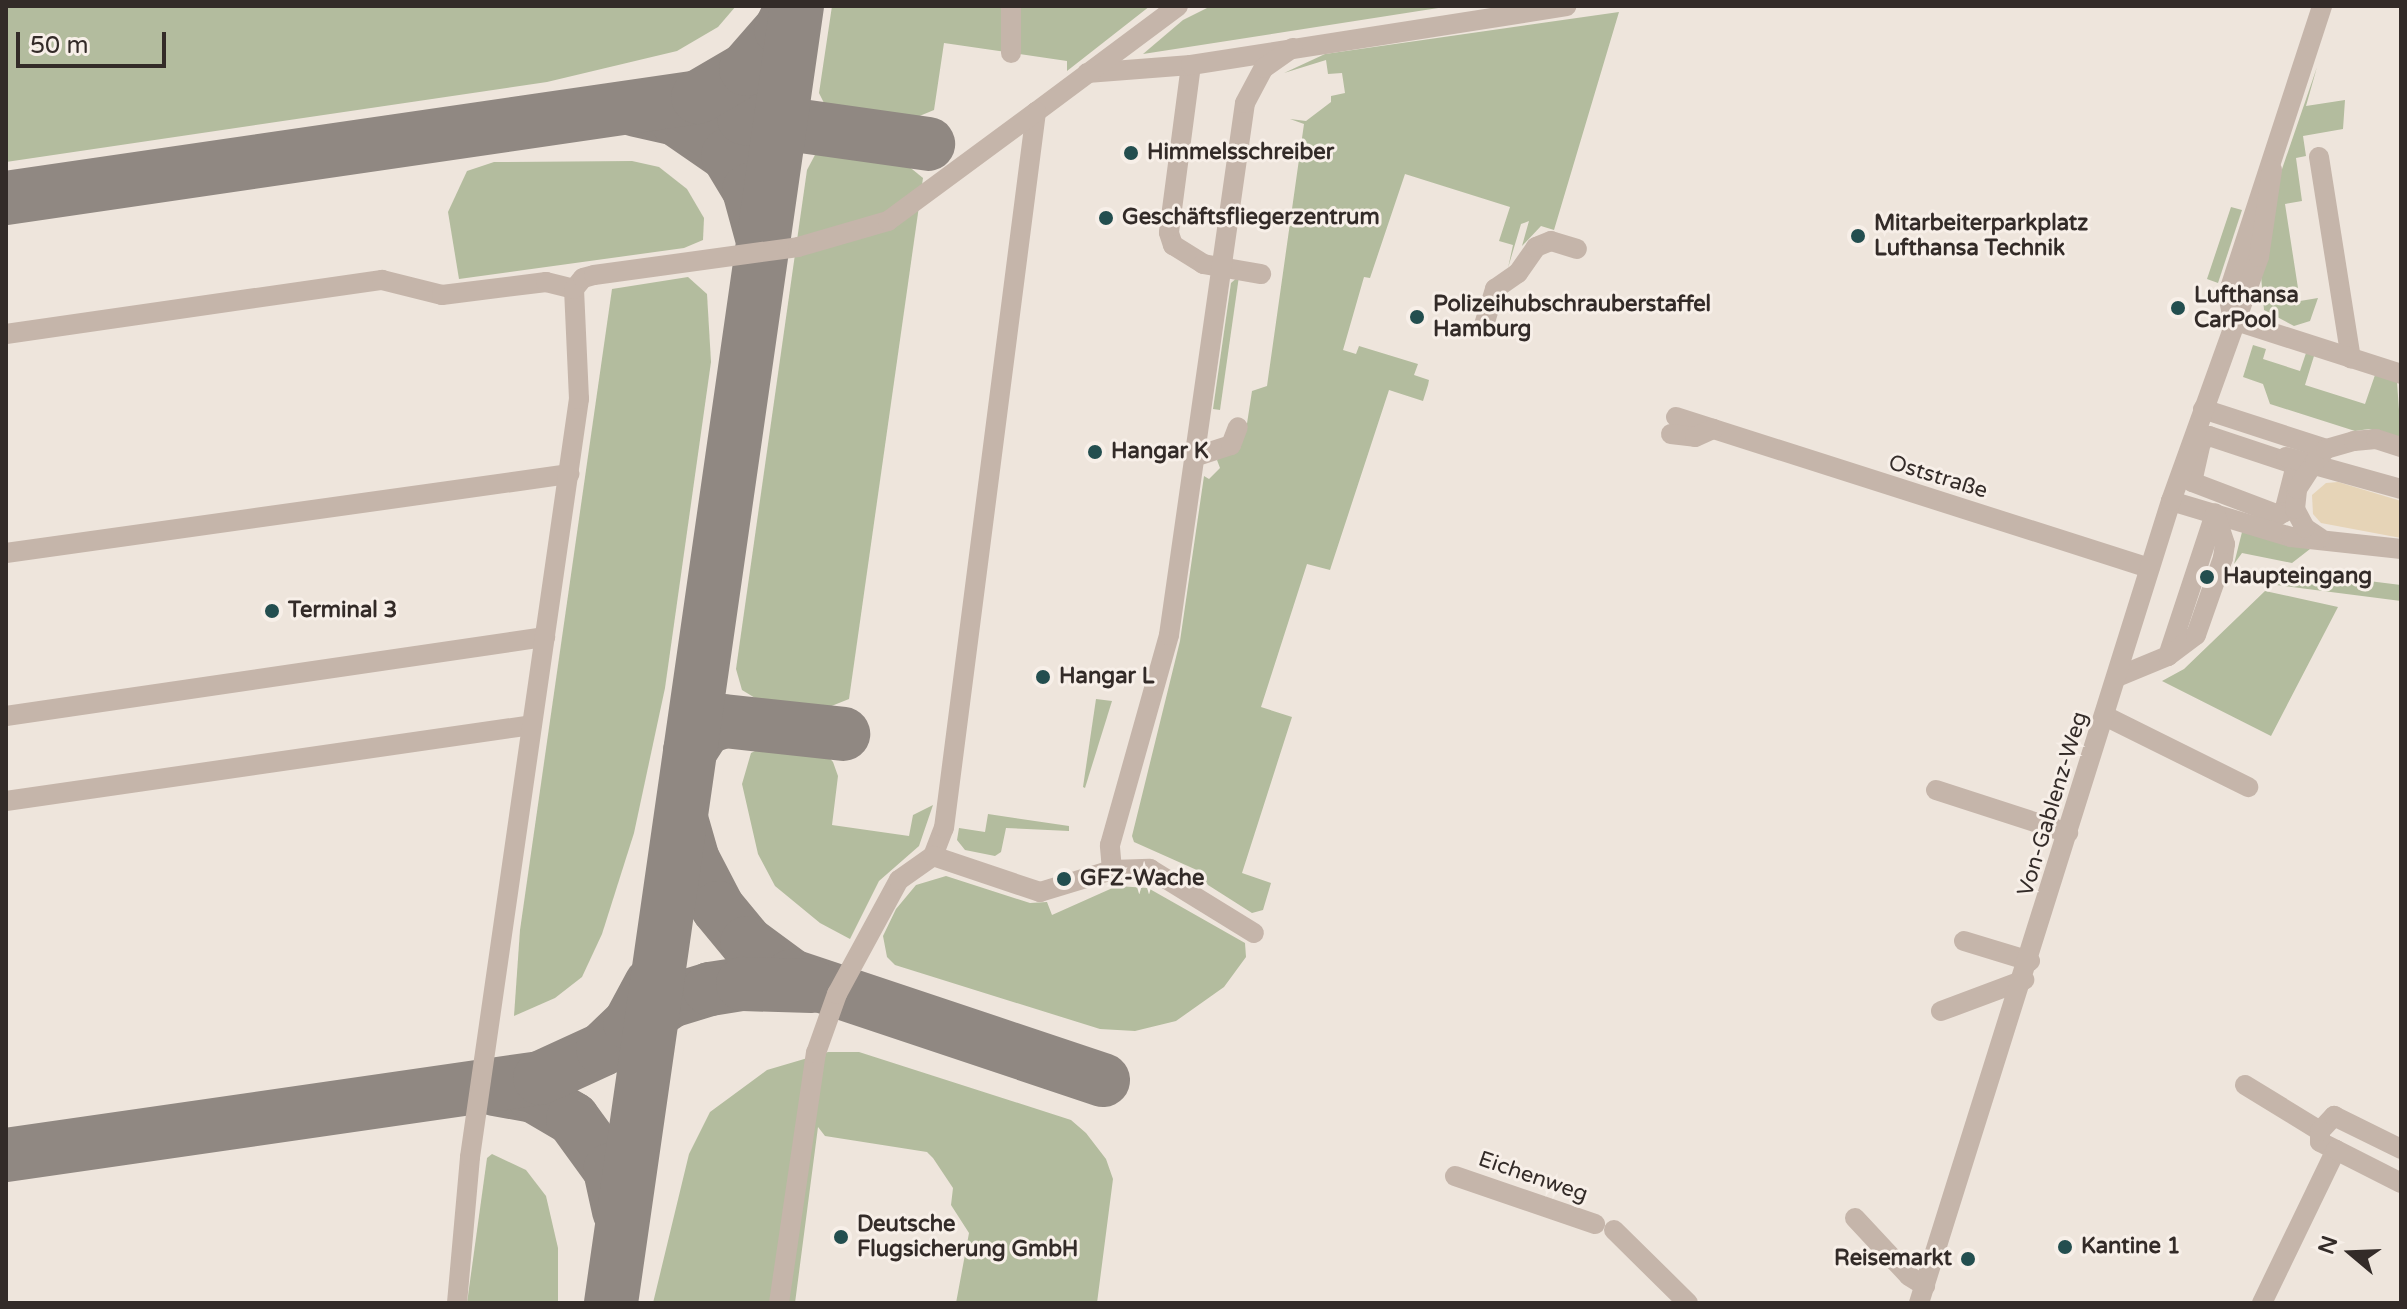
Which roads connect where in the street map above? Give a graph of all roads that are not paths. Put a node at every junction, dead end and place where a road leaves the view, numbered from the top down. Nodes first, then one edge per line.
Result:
1 (1011, 6) edge
2 (1178, 6) edge
3 (1566, 6) edge
4 (2322, 6) edge
5 (1293, 48) junction
6 (1011, 53) dead end
7 (1191, 65) junction
8 (1087, 73) junction
9 (1036, 112) junction
10 (2319, 157) dead end
11 (1577, 249) dead end
12 (1221, 268) junction
13 (1261, 274) dead end
14 (574, 289) junction
15 (2233, 320) junction
16 (1484, 325) dead end
17 (6, 334) edge
18 (2351, 358) junction
19 (2401, 374) edge
20 (2200, 419) junction
21 (1674, 425) dead end
22 (1238, 427) dead end
23 (2401, 447) edge
24 (2321, 455) junction
25 (1194, 457) junction
26 (569, 474) junction
27 (2179, 489) junction
28 (2401, 489) edge
29 (2215, 514) junction
30 (2312, 533) junction
31 (2401, 549) edge
32 (6, 553) edge
33 (2150, 568) junction
34 (545, 637) junction
35 (2117, 677) junction
36 (6, 716) edge
37 (2105, 716) junction
38 (532, 725) junction
39 (2248, 787) dead end
40 (1936, 790) dead end
41 (6, 801) edge
42 (2068, 833) junction
43 (933, 856) junction
44 (1112, 870) junction
45 (1254, 933) dead end
46 (1964, 941) dead end
47 (2027, 971) junction
48 (1941, 1011) dead end
49 (2245, 1085) dead end
50 (2320, 1131) junction
51 (2401, 1149) edge
52 (2336, 1150) junction
53 (1455, 1176) dead end
54 (2401, 1183) edge
55 (1855, 1218) dead end
56 (1922, 1294) edge
57 (457, 1303) edge
58 (779, 1303) edge
59 (1688, 1303) edge
60 (2262, 1303) edge

1 - 6 street
2 - 8 street
3 - 5 street
4 - 15 street, Von-Gablenz-Weg
5 - 7 street
5 - 12 street
7 - 8 street
7 - 12 street
8 - 9 street
9 - 14 street
9 - 43 street
10 - 18 street
11 - 16 street
12 - 13 street
12 - 25 street
14 - 17 street
14 - 26 street
15 - 18 street
15 - 20 street, Von-Gablenz-Weg
18 - 19 street
20 - 24 street
20 - 24 street
20 - 27 street, Von-Gablenz-Weg
21 - 33 street, Oststraße
22 - 25 street
23 - 24 street
24 - 28 street
24 - 30 street
25 - 44 street
26 - 32 street
26 - 34 street
27 - 27 street
27 - 29 street
27 - 30 street
27 - 33 street, Von-Gablenz-Weg
29 - 30 street
29 - 35 street
30 - 31 street
33 - 35 street, Von-Gablenz-Weg
34 - 36 street
34 - 38 street
35 - 37 street, Von-Gablenz-Weg
37 - 39 street
37 - 42 street, Von-Gablenz-Weg
38 - 41 street
38 - 57 street
40 - 42 street
42 - 47 street, Von-Gablenz-Weg
43 - 44 street
43 - 58 street
44 - 45 street
46 - 47 street
47 - 48 street
47 - 56 street, Von-Gablenz-Weg
49 - 50 street
50 - 51 street
50 - 52 street
52 - 54 street
52 - 60 street
53 - 59 street, Eichenweg
55 - 56 street

